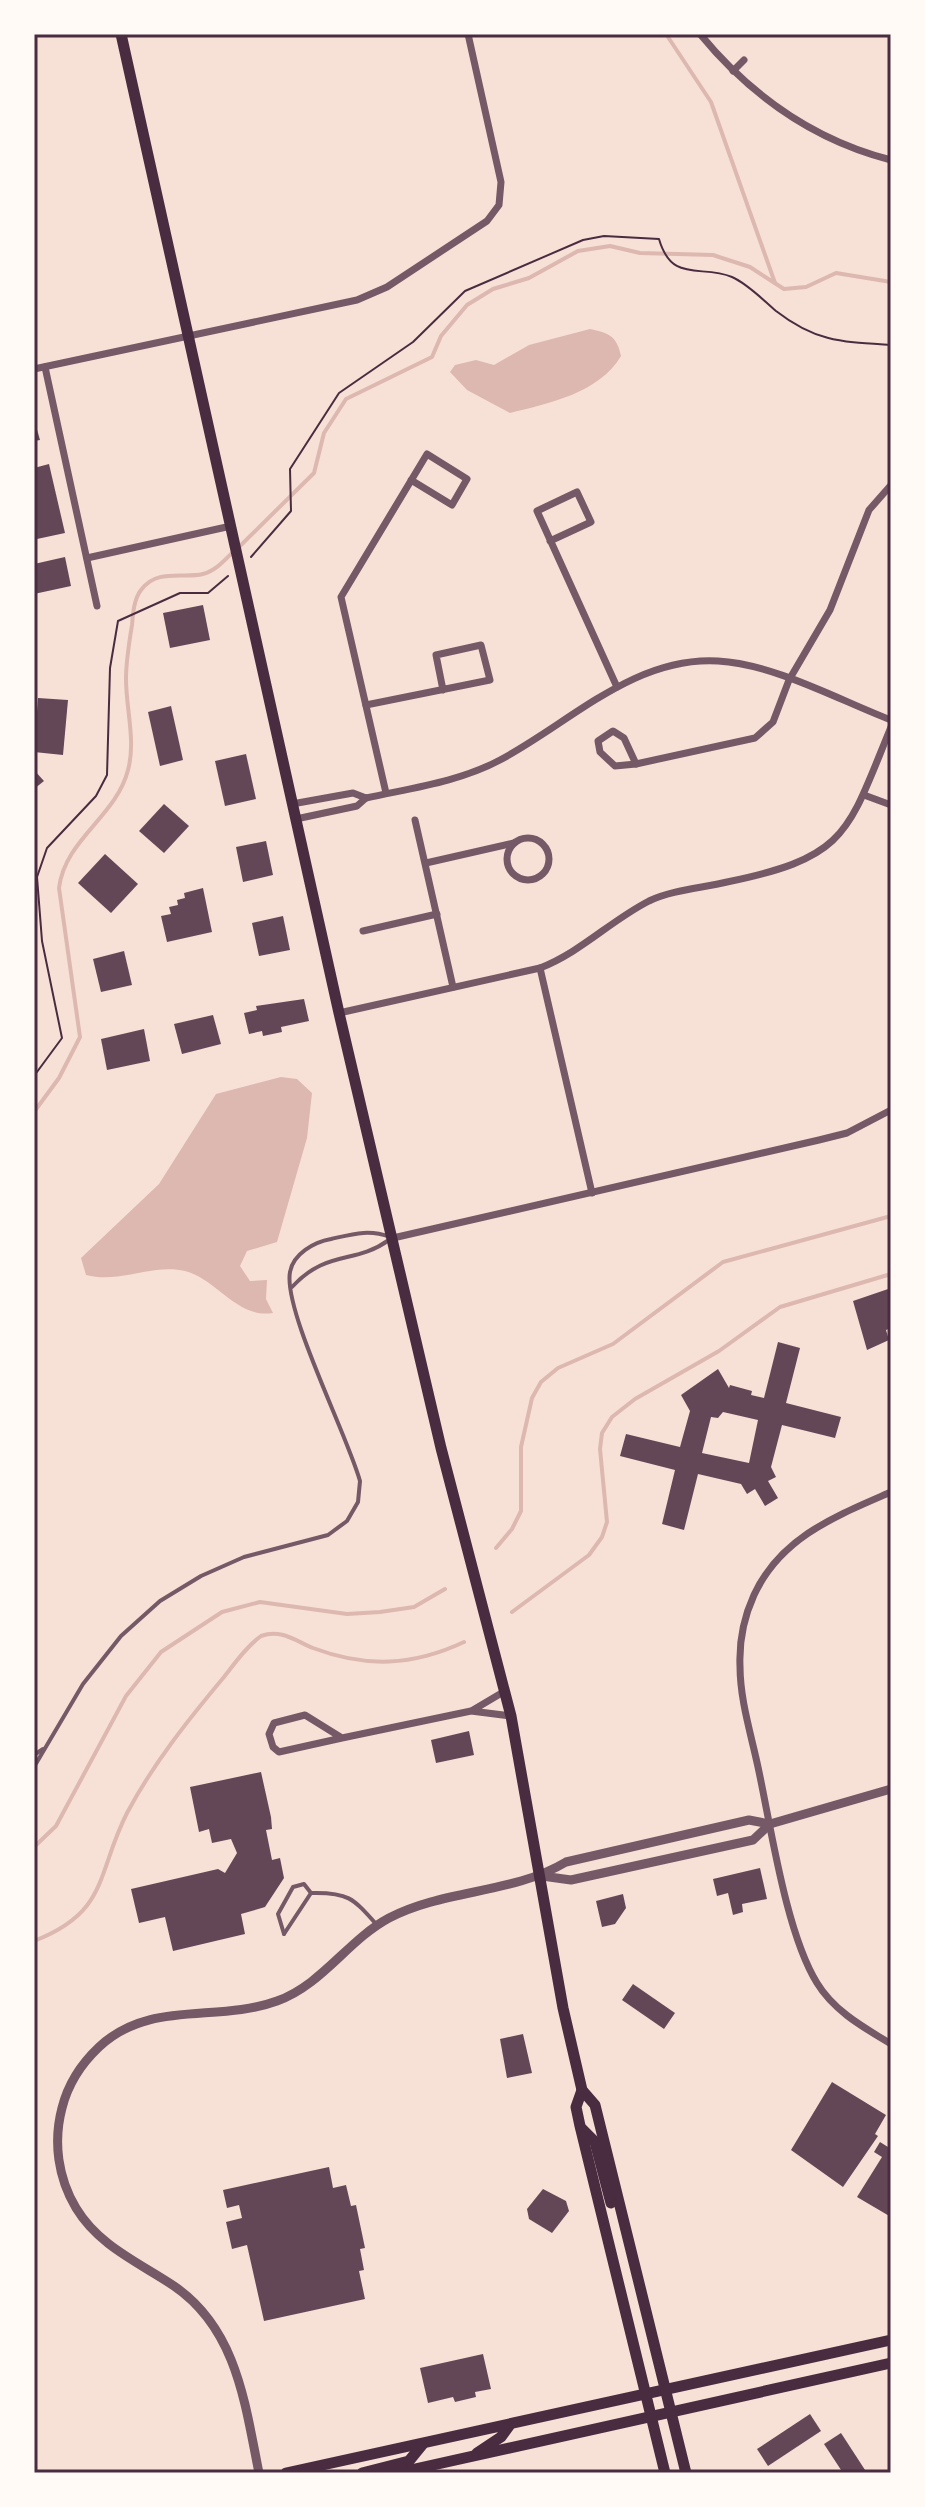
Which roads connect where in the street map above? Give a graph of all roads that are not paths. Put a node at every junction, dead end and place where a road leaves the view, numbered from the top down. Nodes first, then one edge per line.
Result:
1 (121, 34) edge
2 (468, 34) edge
3 (700, 34) edge
4 (744, 60) dead end
5 (733, 71) junction
6 (891, 160) edge
7 (189, 337) junction
8 (45, 367) junction
9 (34, 369) edge
10 (411, 480) junction
11 (891, 485) edge
12 (231, 526) junction
13 (550, 541) junction
14 (87, 558) junction
15 (97, 606) dead end
16 (789, 680) junction
17 (617, 687) junction
18 (443, 690) junction
19 (366, 705) junction
20 (891, 720) edge
21 (891, 727) edge
22 (636, 764) junction
23 (386, 793) junction
24 (864, 795) junction
25 (366, 798) junction
26 (292, 804) junction
27 (891, 805) edge
28 (296, 819) junction
29 (415, 820) dead end
30 (514, 843) junction
31 (426, 863) junction
32 (437, 914) junction
33 (363, 931) dead end
34 (540, 968) junction
35 (453, 987) junction
36 (339, 1013) junction
37 (891, 1110) edge
38 (592, 1193) junction
39 (393, 1238) junction
40 (290, 1289) junction
41 (891, 1492) edge
42 (505, 1691) junction
43 (471, 1711) junction
44 (511, 1716) junction
45 (342, 1738) junction
46 (45, 1747) junction
47 (34, 1755) edge
48 (34, 1767) edge
49 (891, 1789) edge
50 (770, 1824) junction
51 (542, 1876) junction
52 (311, 1893) junction
53 (377, 1925) junction
54 (891, 2044) edge
55 (582, 2090) junction
56 (580, 2126) junction
57 (628, 2247) junction
58 (891, 2340) edge
59 (891, 2363) edge
60 (667, 2392) junction
61 (647, 2396) junction
62 (672, 2413) junction
63 (652, 2416) junction
64 (509, 2426) junction
65 (422, 2445) junction
66 (476, 2455) junction
67 (259, 2473) edge
68 (286, 2473) edge
69 (362, 2473) edge
70 (397, 2473) edge
71 (665, 2473) edge
72 (686, 2473) edge

1 - 7 main road
2 - 7 street
3 - 5 street
4 - 5 street
5 - 6 street
7 - 8 street
7 - 12 main road
8 - 9 street
8 - 14 street
10 - 10 street
10 - 19 street
11 - 16 street
12 - 14 street
12 - 26 main road
13 - 13 street
13 - 17 street
14 - 15 street
16 - 17 street
16 - 20 street
16 - 22 street
17 - 23 street
18 - 18 street
18 - 19 street
19 - 23 street
21 - 24 street
22 - 22 street
23 - 25 street
24 - 27 street
24 - 34 street
25 - 26 street
25 - 28 street
26 - 28 main road
28 - 36 main road
29 - 31 street
30 - 30 street
30 - 31 street
31 - 32 street
32 - 33 street
32 - 35 street
34 - 35 street
34 - 38 street
35 - 36 street
36 - 39 main road
37 - 38 street
38 - 39 street
39 - 40 lane
39 - 40 lane
39 - 42 main road
40 - 46 lane
41 - 50 street
42 - 43 street
42 - 44 main road
43 - 44 street
43 - 45 street
44 - 51 main road
45 - 45 street
46 - 47 lane
46 - 48 lane
49 - 50 street
50 - 51 street
50 - 51 street
50 - 54 street
51 - 53 street
51 - 55 main road
52 - 52 lane
52 - 53 lane
53 - 67 street
55 - 56 main road
55 - 57 main road
56 - 57 main road
56 - 61 main road
57 - 60 main road
58 - 60 main road
59 - 62 main road
60 - 61 main road
60 - 62 main road
61 - 63 main road
61 - 64 main road
62 - 63 main road
62 - 72 main road
63 - 66 main road
63 - 71 main road
64 - 65 main road
64 - 66 main road
65 - 68 main road
65 - 69 main road
66 - 70 main road

